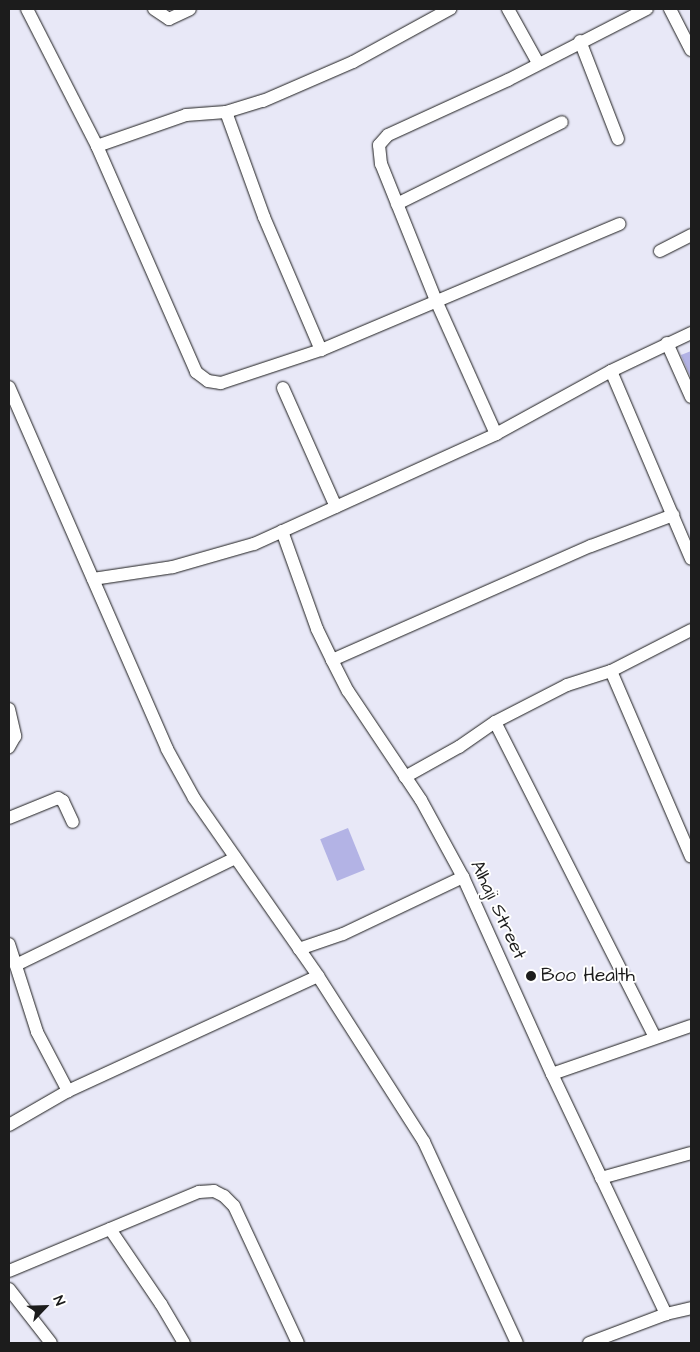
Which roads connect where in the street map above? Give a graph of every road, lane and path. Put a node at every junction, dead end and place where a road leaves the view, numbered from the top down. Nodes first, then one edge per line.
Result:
1 (27, 9) edge
2 (154, 9) edge
3 (190, 9) edge
4 (450, 9) edge
5 (508, 9) edge
6 (647, 9) edge
7 (670, 9) edge
8 (580, 41) junction
9 (691, 50) edge
10 (538, 63) junction
11 (226, 112) junction
12 (562, 122) dead end
13 (618, 140) dead end
14 (97, 146) junction
15 (397, 204) junction
16 (620, 224) dead end
17 (691, 235) edge
18 (660, 251) dead end
19 (438, 303) junction
20 (691, 333) edge
21 (667, 343) junction
22 (321, 350) junction
23 (611, 371) junction
24 (9, 387) edge
25 (283, 388) dead end
26 (691, 397) edge
27 (14, 413) edge
28 (496, 434) junction
29 (336, 507) junction
30 (673, 515) junction
31 (282, 532) junction
32 (691, 559) edge
33 (93, 579) junction
34 (691, 630) edge
35 (332, 660) junction
36 (611, 671) junction
37 (9, 710) edge
38 (495, 722) junction
39 (9, 747) edge
40 (405, 777) junction
41 (9, 818) edge
42 (73, 822) dead end
43 (691, 857) edge
44 (235, 858) junction
45 (463, 877) junction
46 (9, 944) edge
47 (299, 950) junction
48 (16, 965) junction
49 (318, 976) junction
50 (691, 1026) edge
51 (655, 1037) junction
52 (552, 1074) junction
53 (68, 1091) junction
54 (9, 1125) edge
55 (691, 1153) edge
56 (601, 1178) junction
57 (110, 1229) junction
58 (9, 1271) edge
59 (9, 1289) edge
60 (691, 1308) edge
61 (666, 1314) junction
62 (51, 1343) edge
63 (184, 1343) edge
64 (298, 1343) edge
65 (517, 1343) edge
66 (589, 1343) edge

1 - 14 street
2 - 3 street
4 - 11 street
5 - 10 street
6 - 8 street
7 - 9 street
8 - 10 street
8 - 13 street
10 - 15 street
11 - 14 street
11 - 22 street
12 - 15 street
14 - 22 street
15 - 19 street
16 - 19 street
17 - 18 street
19 - 22 street
19 - 28 street
20 - 21 street
21 - 23 street
21 - 26 street
23 - 28 street
23 - 30 street
24 - 27 street
25 - 29 street
27 - 33 street
28 - 29 street
29 - 31 street
30 - 32 street
30 - 35 street
31 - 33 street
31 - 35 street, Alhaji Street
33 - 44 street
34 - 36 street
35 - 40 street, Alhaji Street
36 - 38 street
36 - 43 street
37 - 39 street
38 - 40 street
38 - 51 street
40 - 45 street, Alhaji Street
41 - 42 street
44 - 47 street
44 - 48 street
45 - 47 street
45 - 52 street, Alhaji Street
46 - 48 street
47 - 49 street
48 - 53 street
49 - 53 street
49 - 65 street
50 - 51 street
51 - 52 street
52 - 56 street, Alhaji Street
53 - 54 street
55 - 56 street
56 - 61 street, Alhaji Street
57 - 58 street
57 - 63 street
57 - 64 street
59 - 62 street
60 - 61 street
61 - 66 street

